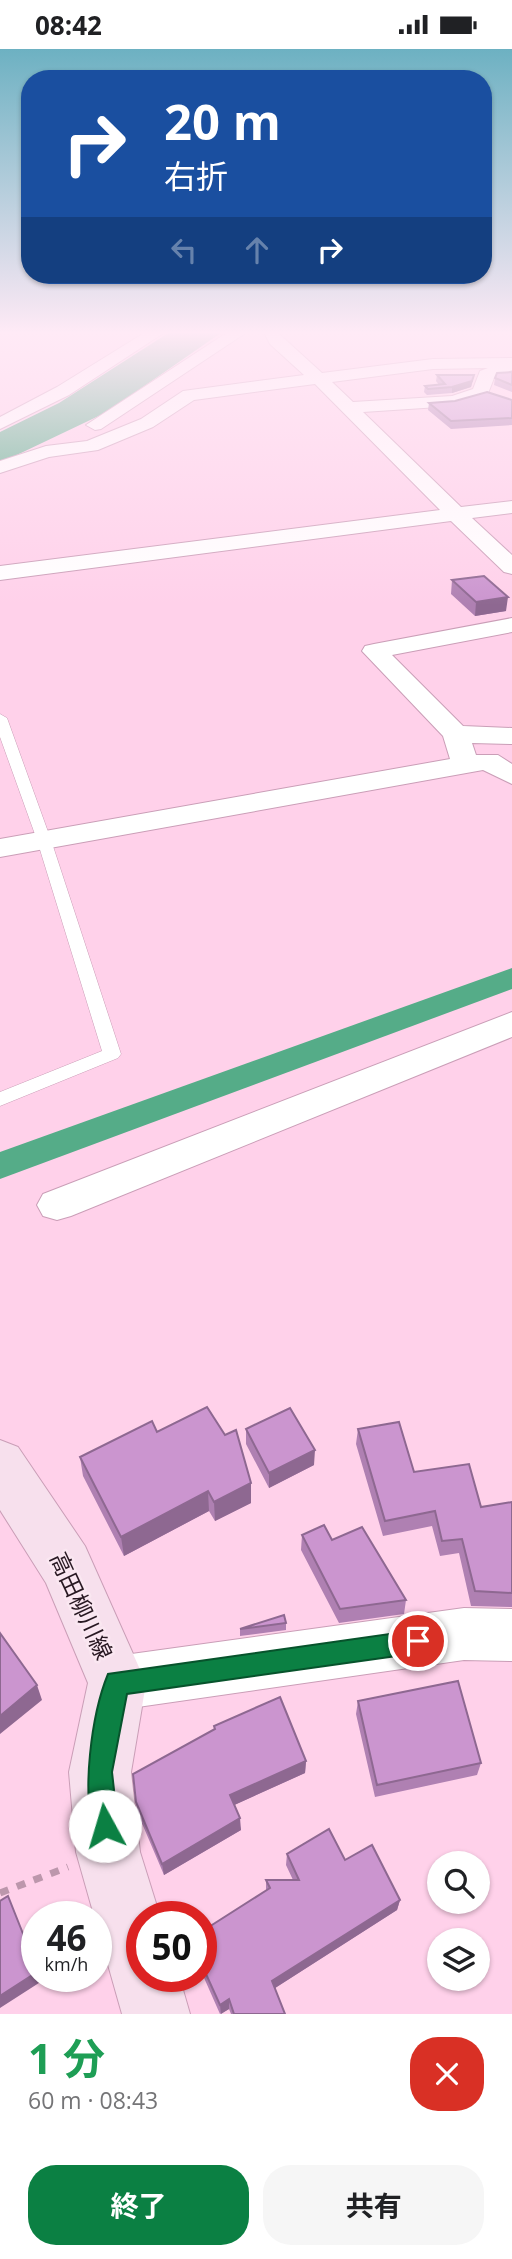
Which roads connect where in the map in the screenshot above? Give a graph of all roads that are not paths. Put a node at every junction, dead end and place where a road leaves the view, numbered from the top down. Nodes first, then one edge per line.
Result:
1 (98, 422) edge
2 (149, 422) edge
3 (363, 422) edge
4 (46, 452) junction
5 (0, 467) edge
6 (512, 507) edge
7 (453, 513) junction
8 (512, 567) edge
9 (0, 573) edge
10 (512, 625) edge
11 (0, 718) edge
12 (456, 734) junction
13 (512, 736) edge
14 (466, 765) junction
15 (512, 776) edge
16 (44, 840) junction
17 (0, 848) edge
18 (512, 1024) edge
19 (0, 1099) edge
20 (57, 1205) dead end
21 (0, 1464) edge
22 (512, 1636) edge
23 (117, 1683) junction
24 (126, 1912) edge
25 (150, 1992) edge
26 (156, 2014) edge

1 - 4 street
2 - 4 street
3 - 7 street
4 - 5 street
6 - 7 street
7 - 8 street
7 - 9 street
10 - 12 street
11 - 16 lane
12 - 13 street
12 - 14 street
14 - 15 street
14 - 16 street
16 - 17 street
16 - 19 lane
18 - 20 street
21 - 23 main road, 高田柳川線
22 - 23 street
23 - 24 main road, 高田柳川線
25 - 26 main road

